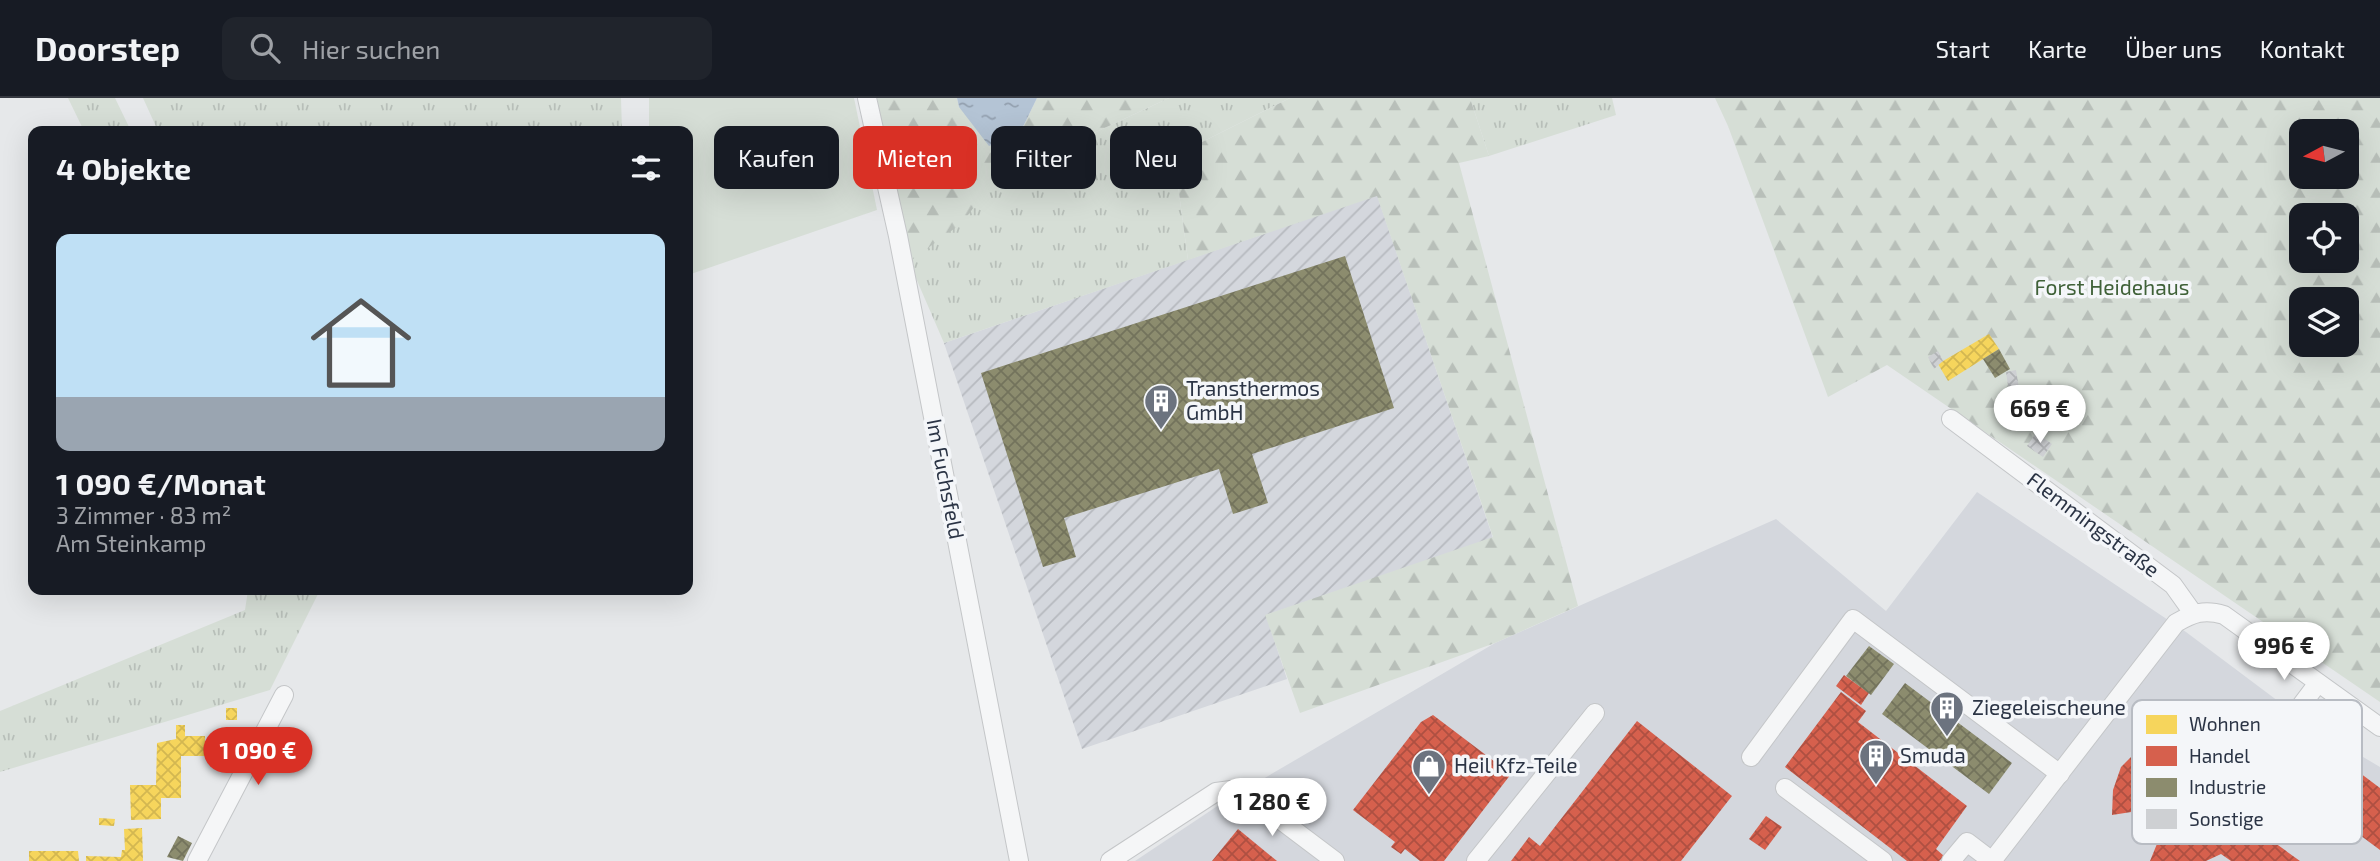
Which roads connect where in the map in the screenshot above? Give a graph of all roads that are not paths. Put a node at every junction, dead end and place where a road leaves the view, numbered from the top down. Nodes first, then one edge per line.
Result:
1 (867, 98) edge
2 (1951, 419) dead end
3 (2193, 613) junction
4 (2318, 683) junction
5 (284, 695) dead end
6 (2305, 700) edge
7 (2342, 700) edge
8 (1595, 713) dead end
9 (2362, 714) edge
10 (2380, 727) edge
11 (1751, 757) dead end
12 (2060, 774) junction
13 (1785, 788) dead end
14 (1327, 859) edge
15 (197, 861) edge
16 (1019, 861) edge
17 (1110, 861) edge
18 (1476, 861) edge
19 (1882, 861) edge
20 (1951, 861) edge
21 (1992, 861) edge

1 - 16 street, Im Fuchsfeld
2 - 3 street, Flemmingstraße
3 - 4 street
3 - 12 street
4 - 6 street
4 - 7 street
5 - 15 street
8 - 18 street
9 - 10 street
11 - 12 street
12 - 21 street
13 - 19 street
14 - 17 street
20 - 21 street

